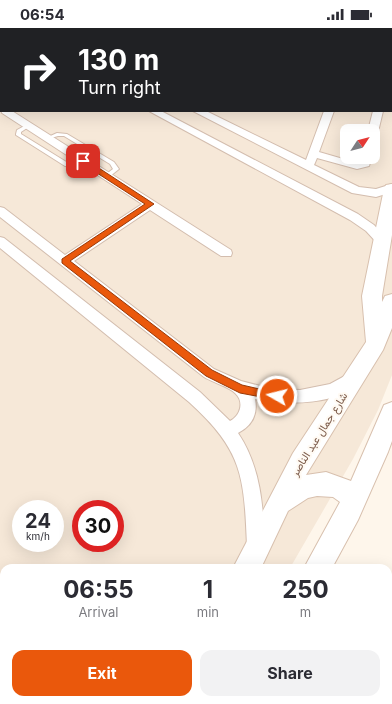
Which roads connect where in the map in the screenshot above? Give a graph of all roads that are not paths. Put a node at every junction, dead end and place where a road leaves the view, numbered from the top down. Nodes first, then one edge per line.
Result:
1 (7, 112) edge
2 (156, 112) edge
3 (200, 112) edge
4 (327, 112) edge
5 (378, 112) edge
6 (375, 124) edge
7 (28, 126) junction
8 (48, 138) junction
9 (313, 154) junction
10 (83, 161) junction
11 (340, 161) edge
12 (350, 164) edge
13 (365, 164) edge
14 (308, 166) junction
15 (107, 176) junction
16 (392, 189) edge
17 (356, 190) junction
18 (150, 204) junction
19 (338, 209) junction
20 (0, 211) edge
21 (382, 241) junction
22 (0, 242) edge
23 (226, 253) dead end
24 (60, 258) junction
25 (34, 268) junction
26 (392, 301) edge
27 (376, 344) junction
28 (362, 369) junction
29 (240, 389) junction
30 (392, 412) edge
31 (227, 430) junction
32 (355, 497) junction
33 (279, 503) junction
34 (251, 559) edge
35 (319, 564) edge

1 - 7 street
2 - 19 street
3 - 14 street
4 - 9 street
5 - 6 street
7 - 8 street
7 - 10 lane
8 - 10 street
8 - 15 lane
9 - 11 street
9 - 14 street
10 - 15 street
12 - 13 street
14 - 17 street
15 - 18 street
16 - 17 street
16 - 21 main road
17 - 19 street
18 - 23 street
18 - 24 street
19 - 21 street
20 - 24 street
21 - 27 main road
22 - 25 street
24 - 25 street
24 - 29 street
25 - 31 street
26 - 27 main road, شارع جمال عبد الناصر
27 - 28 main road, شارع جمال عبد الناصر
28 - 29 street
28 - 33 main road, شارع جمال عبد الناصر
29 - 31 street
30 - 32 main road
31 - 34 street
32 - 33 main road
32 - 35 main road
33 - 34 main road, شارع جمال عبد الناصر

